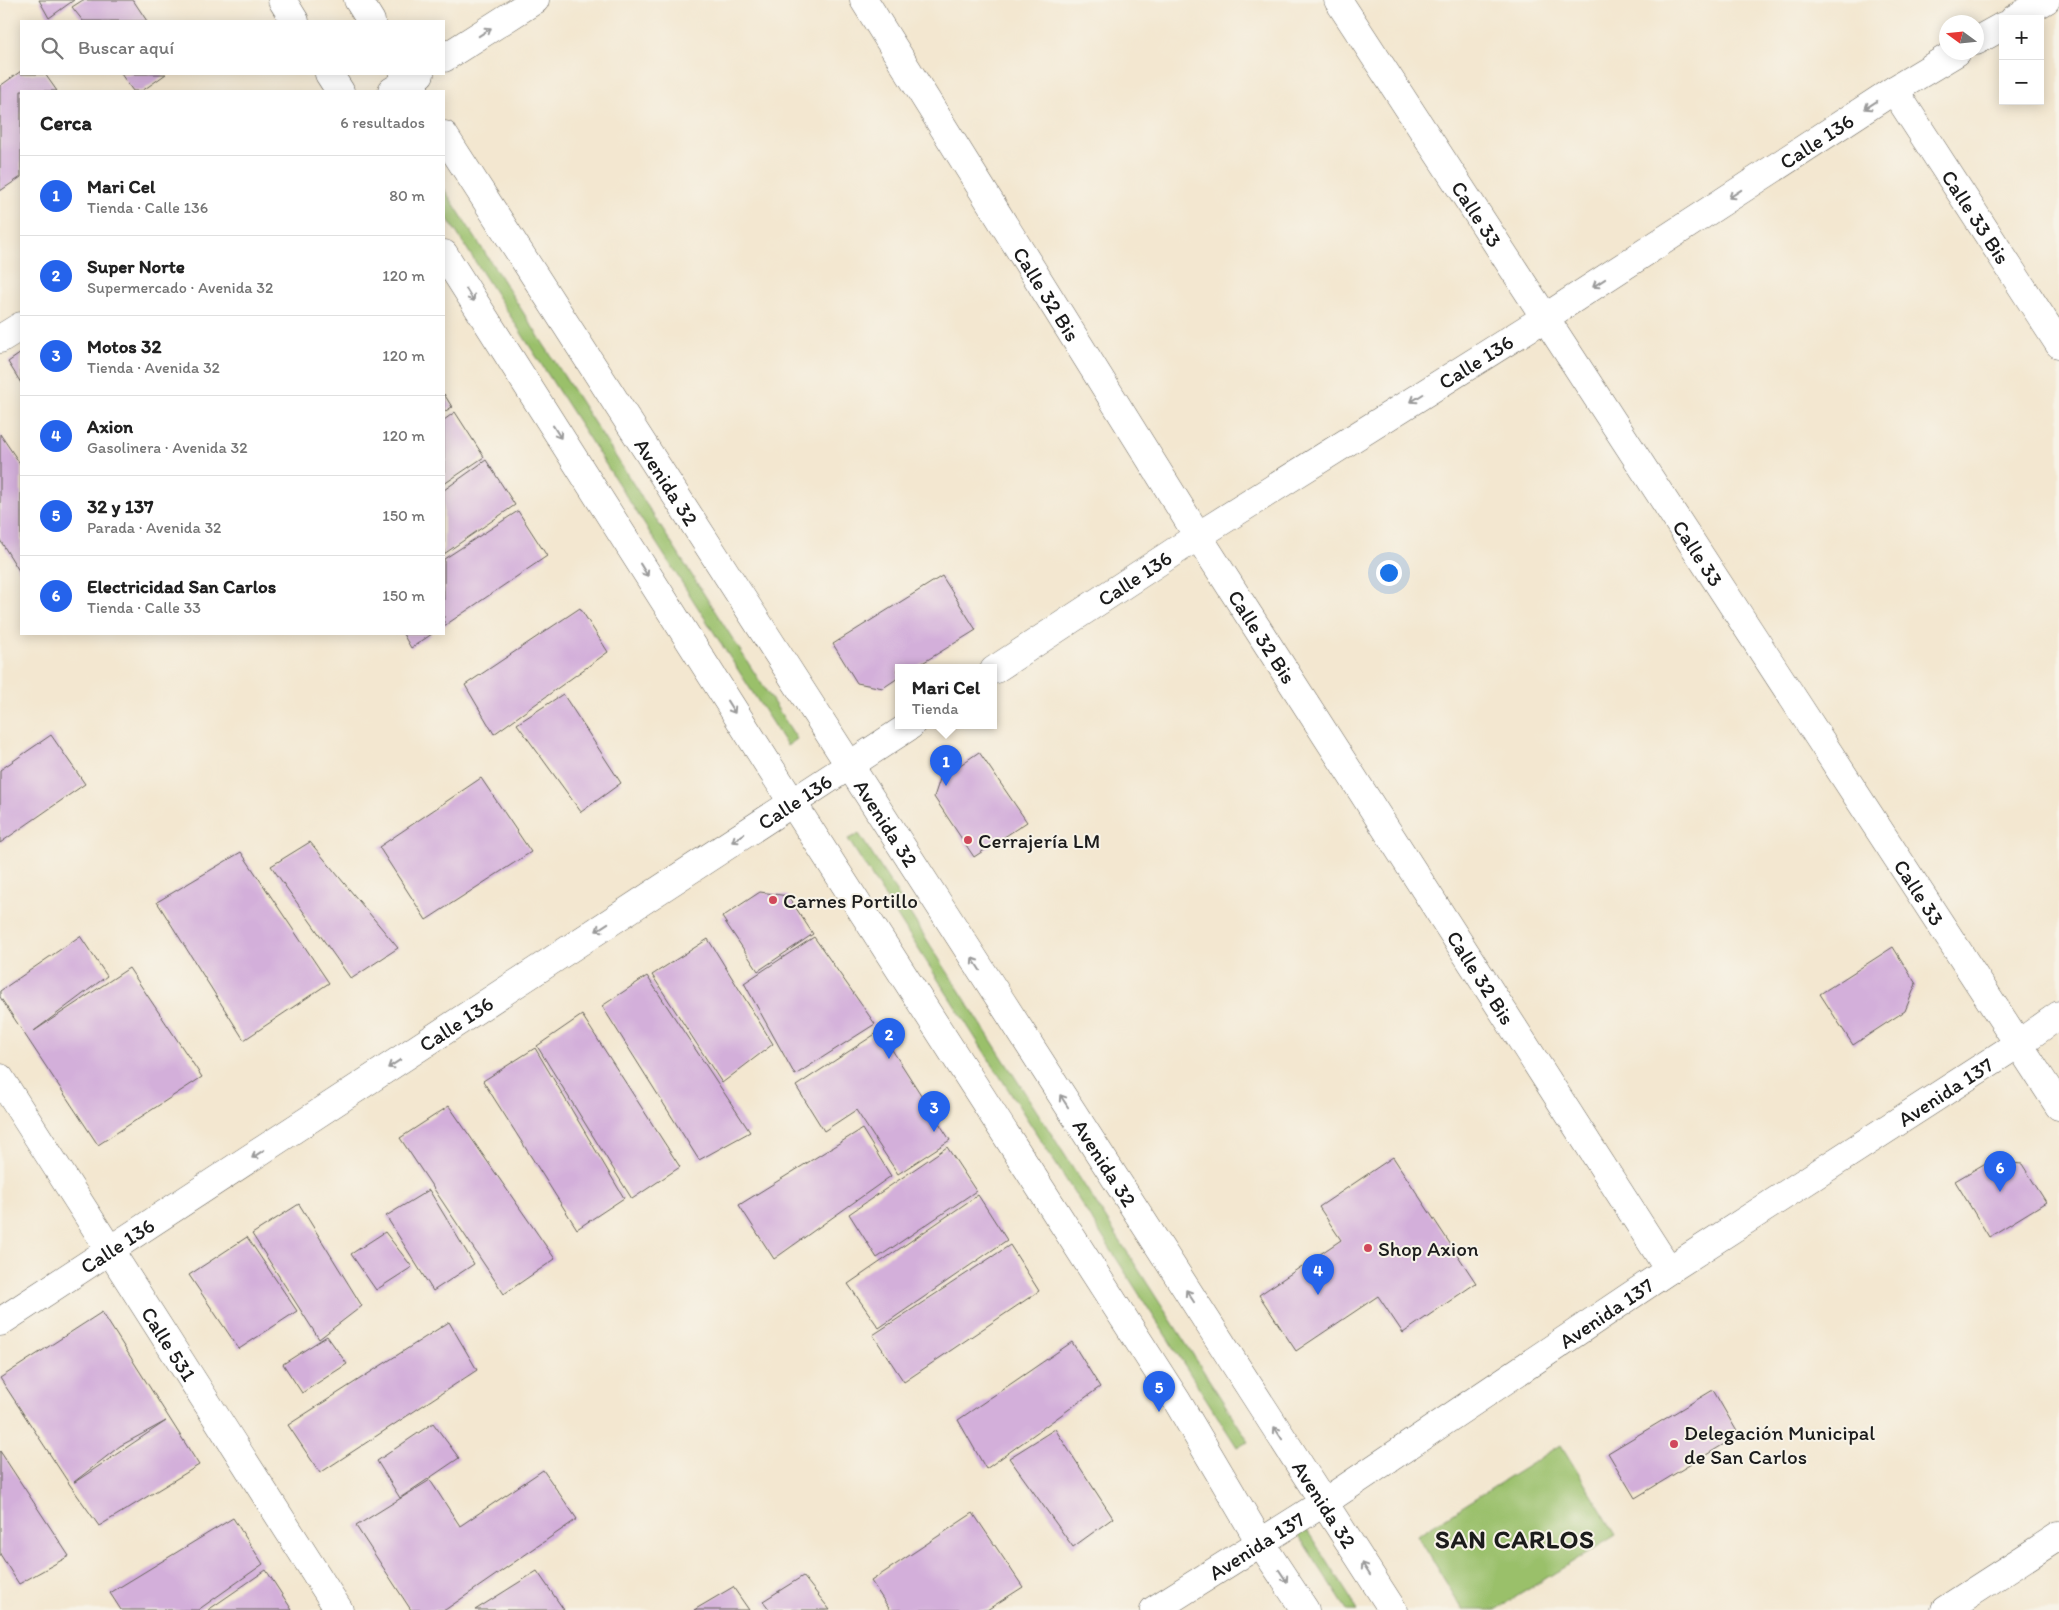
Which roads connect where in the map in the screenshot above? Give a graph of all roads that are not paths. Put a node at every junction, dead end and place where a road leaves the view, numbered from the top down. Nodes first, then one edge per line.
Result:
1 (282, 0) edge
2 (358, 0) edge
3 (535, 0) edge
4 (864, 0) edge
5 (1338, 0) edge
6 (2046, 0) edge
7 (2021, 15) edge
8 (294, 20) edge
9 (370, 20) edge
10 (1999, 28) edge
11 (1984, 37) edge
12 (445, 57) edge
13 (1944, 60) edge
14 (330, 75) edge
15 (339, 90) edge
16 (1894, 90) junction
17 (445, 137) edge
18 (445, 256) edge
19 (1546, 317) junction
20 (20, 327) edge
21 (0, 339) edge
22 (2059, 344) edge
23 (1198, 536) junction
24 (997, 668) edge
25 (905, 729) edge
26 (849, 766) junction
27 (792, 802) junction
28 (2059, 1015) edge
29 (2018, 1044) junction
30 (0, 1078) edge
31 (2059, 1106) edge
32 (111, 1250) junction
33 (1669, 1270) junction
34 (0, 1322) edge
35 (1323, 1503) junction
36 (2059, 1536) edge
37 (1260, 1542) junction
38 (339, 1610) edge
39 (1154, 1610) edge
40 (1305, 1610) edge
41 (1393, 1610) edge
42 (1945, 1610) edge

1 - 8 street
2 - 9 street
12 -> 3 street
4 - 23 street, Calle 32 Bis
5 - 19 street, Calle 33
6 - 7 street
10 - 11 street
13 - 16 street, Calle 136
14 - 15 street
16 -> 19 street, Calle 136
16 - 22 street, Calle 33 Bis
17 - 26 street, Avenida 32
18 -> 27 street
19 -> 23 street, Calle 136
19 - 29 street, Calle 33
20 - 21 street
23 - 24 street, Calle 136
23 - 33 street, Calle 32 Bis
25 - 26 street, Calle 136
26 - 27 street, Calle 136
35 -> 26 street, Avenida 32
27 -> 32 street, Calle 136
27 - 37 street
28 - 29 street, Avenida 137
29 - 31 street, Calle 33
29 - 33 street, Avenida 137
30 - 32 street, Calle 531
32 - 34 street, Calle 136
32 - 38 street, Calle 531
33 - 35 street, Avenida 137
35 - 37 street, Avenida 137
41 -> 35 street, Avenida 32
36 - 42 street
37 - 39 street, Avenida 137
37 -> 40 street

